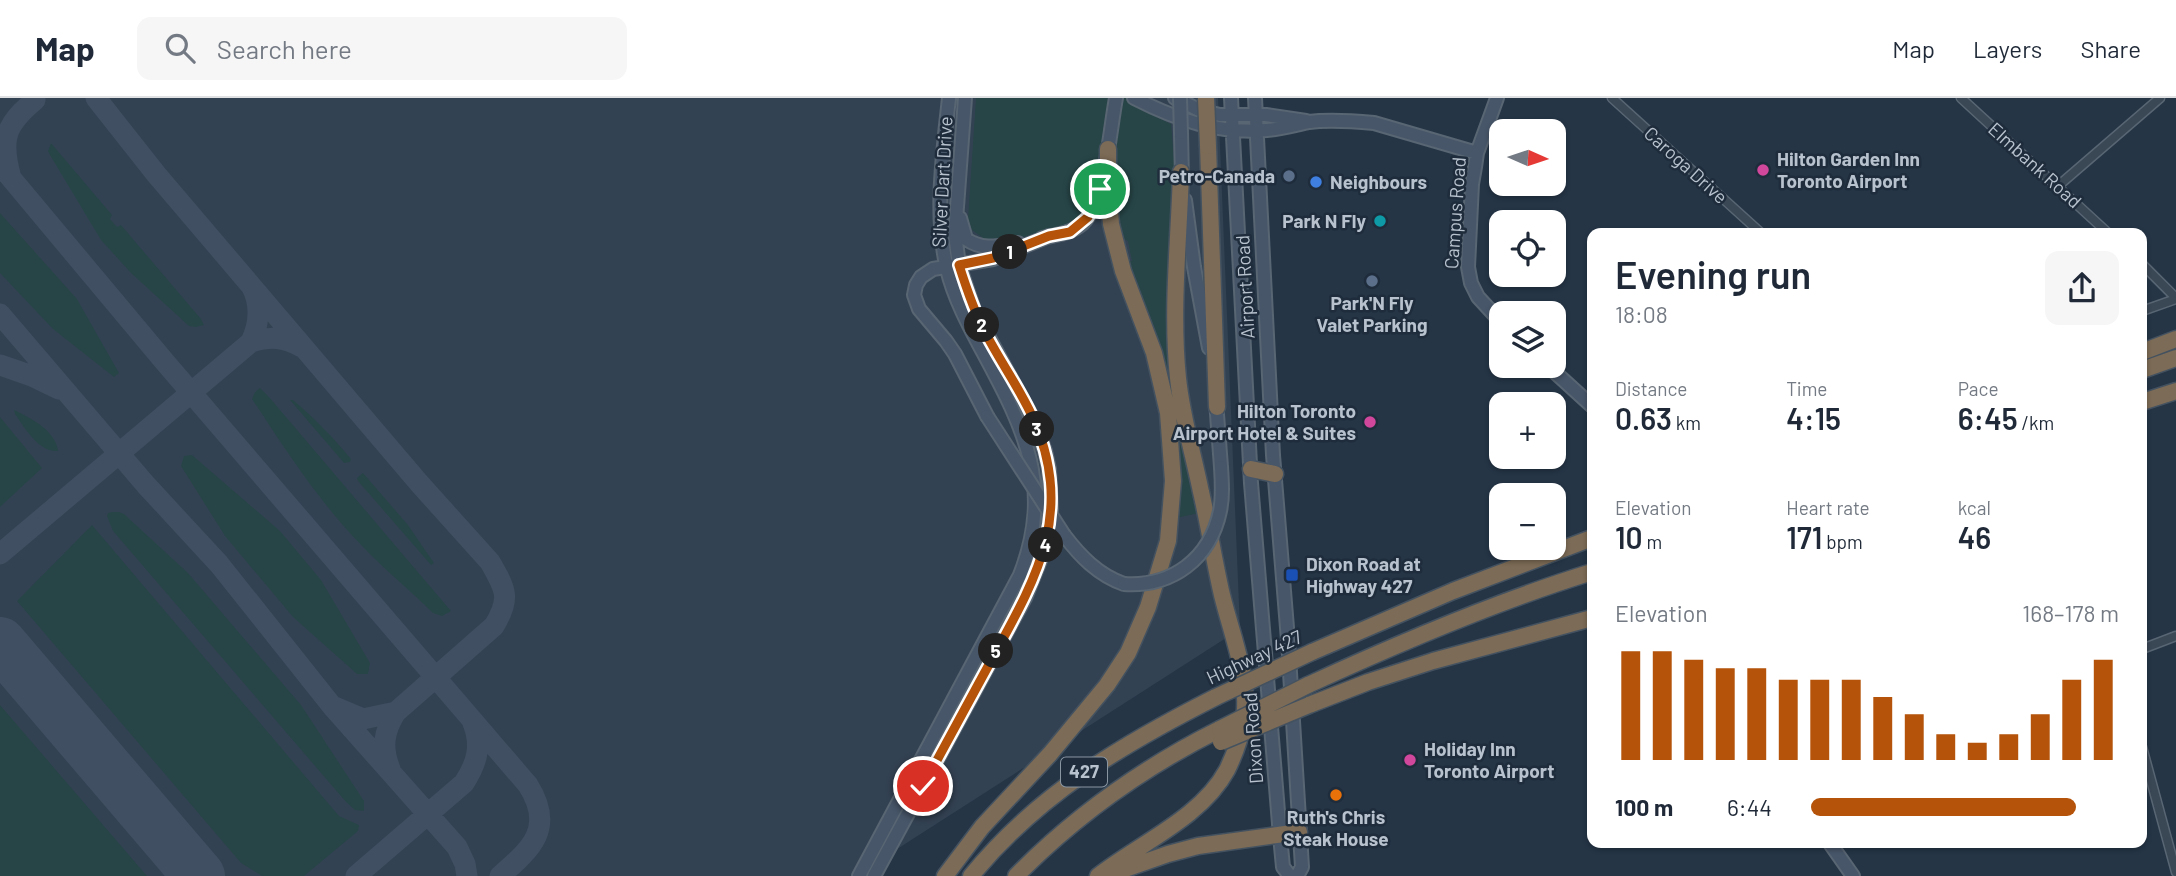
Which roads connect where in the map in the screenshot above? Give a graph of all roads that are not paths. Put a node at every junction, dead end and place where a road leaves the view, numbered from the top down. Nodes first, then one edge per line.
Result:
1 (949, 98) edge
2 (965, 98) edge
3 (1116, 98) edge
4 (1134, 98) edge
5 (1178, 98) edge
6 (1206, 98) edge
7 (1231, 98) edge
8 (1255, 98) edge
9 (1497, 98) edge
10 (1612, 98) edge
11 (1961, 98) edge
12 (2160, 98) edge
13 (1232, 115) junction
14 (1256, 115) junction
15 (1310, 122) junction
16 (1233, 130) junction
17 (1256, 131) junction
18 (1108, 149) junction
19 (1477, 153) junction
20 (1181, 172) junction
21 (2058, 186) junction
22 (958, 208) junction
23 (1755, 228) edge
24 (2103, 228) edge
25 (1049, 236) junction
26 (953, 266) junction
27 (2147, 269) edge
28 (2176, 299) edge
29 (1489, 309) edge
30 (2147, 309) edge
31 (2176, 339) edge
32 (2147, 350) edge
33 (2176, 358) edge
34 (2147, 368) edge
35 (1561, 378) edge
36 (2176, 391) edge
37 (2147, 400) edge
38 (1587, 401) edge
39 (1217, 407) junction
40 (1251, 468) junction
41 (1275, 474) junction
42 (1587, 540) edge
43 (1587, 574) edge
44 (1587, 619) edge
45 (2176, 636) edge
46 (2147, 647) edge
47 (1220, 735) junction
48 (926, 751) junction
49 (937, 758) junction
50 (2147, 765) edge
51 (1299, 832) junction
52 (1280, 836) junction
53 (1833, 848) edge
54 (2176, 872) edge
55 (859, 876) edge
56 (874, 876) edge
57 (945, 876) edge
58 (971, 876) edge
59 (1016, 876) edge
60 (1098, 876) edge
61 (1105, 876) edge
62 (1290, 876) edge
63 (1297, 876) edge
64 (1853, 876) edge

1 - 26 street, Silver Dart Drive
2 - 22 street, Silver Dart Drive
3 - 18 street
4 - 16 street
5 - 13 street
5 - 20 street, bridge
6 - 39 highway, bridge
7 - 13 street, Airport Road
8 - 14 street, Airport Road
9 - 19 street, Campus Road
10 - 23 street, Caroga Drive
11 - 21 street, Elmbank Road
12 - 21 street
13 - 14 street
13 - 16 street, Airport Road
14 - 15 street
14 - 17 street, Airport Road
15 - 17 street
15 - 19 street
16 - 17 street
16 - 40 street, Airport Road
17 - 41 street, Airport Road
18 - 25 street
18 - 57 highway
19 - 29 street, Campus Road
20 - 39 street
20 - 60 highway
21 - 24 street, Elmbank Road
22 - 25 street
22 - 26 street, Silver Dart Drive
25 - 26 street
26 - 39 street, bridge
26 - 48 street, Silver Dart Drive
26 - 49 street, Silver Dart Drive
27 - 28 street
28 - 30 street
31 - 32 highway
33 - 34 highway
35 - 38 street
36 - 37 highway
40 - 41 highway
40 - 52 street, Dixon Road
41 - 51 street
42 - 58 highway, Highway 427 / 427, bridge
43 - 47 highway, 427, bridge
44 - 47 highway, bridge
45 - 46 street
47 - 59 highway, 427
48 - 49 street
48 - 55 street, Silver Dart Drive
49 - 56 street, Silver Dart Drive
50 - 54 street
51 - 52 highway
51 - 63 street
52 - 61 highway
52 - 62 street, Dixon Road
53 - 64 street

